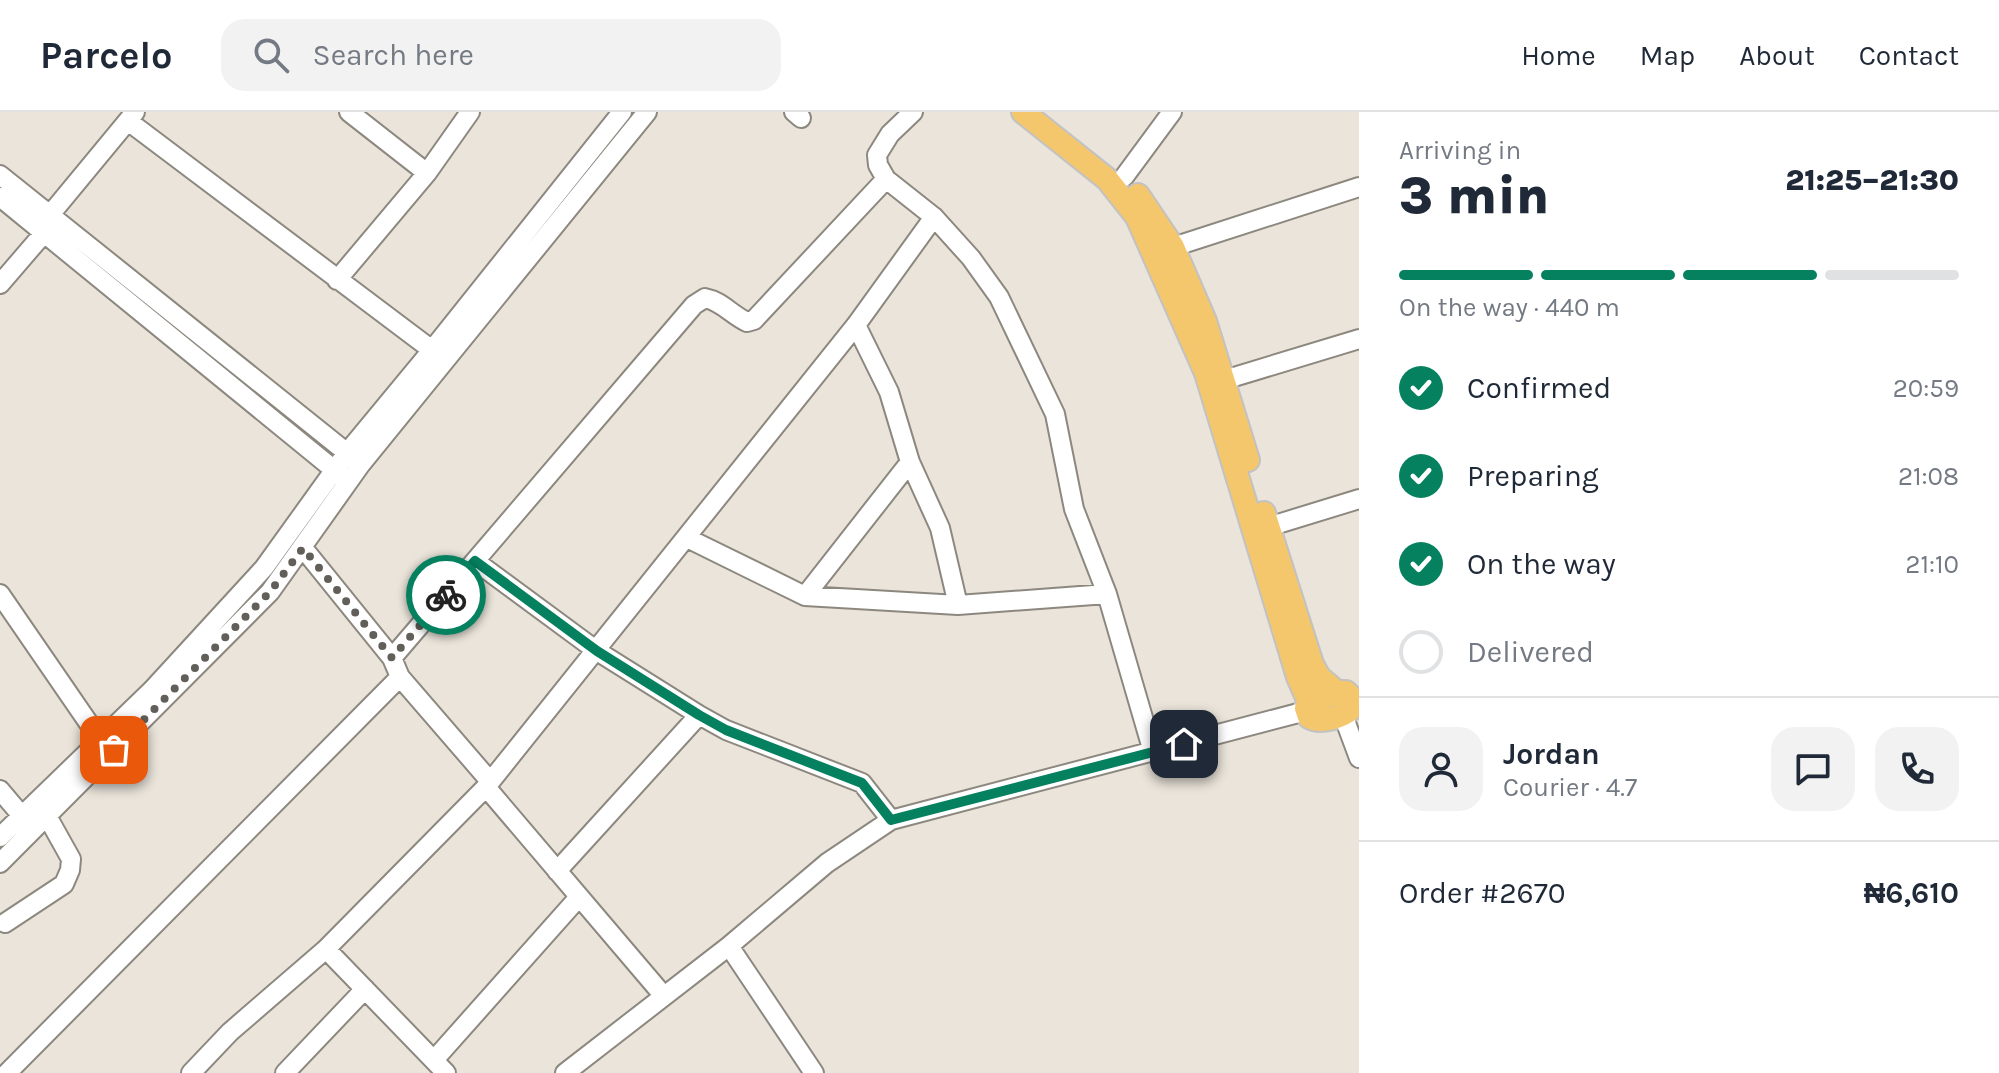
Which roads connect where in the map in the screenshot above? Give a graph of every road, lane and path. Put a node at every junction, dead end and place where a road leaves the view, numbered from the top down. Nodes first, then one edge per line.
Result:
1 (349, 112) edge
2 (470, 112) edge
3 (622, 112) edge
4 (647, 112) edge
5 (913, 112) edge
6 (1023, 112) edge
7 (1043, 112) edge
8 (1172, 112) edge
9 (131, 116) edge
10 (427, 173) junction
11 (0, 175) edge
12 (1124, 177) junction
13 (886, 179) junction
14 (1359, 187) edge
15 (0, 197) edge
16 (934, 217) junction
17 (46, 224) junction
18 (1173, 247) junction
19 (337, 280) junction
20 (0, 284) edge
21 (856, 325) junction
22 (1359, 339) edge
23 (432, 350) junction
24 (1224, 380) junction
25 (354, 459) junction
26 (910, 462) junction
27 (341, 476) junction
28 (1359, 499) edge
29 (1268, 527) junction
30 (687, 538) junction
31 (303, 548) junction
32 (475, 561) junction
33 (0, 594) edge
34 (1107, 594) junction
35 (805, 596) junction
36 (958, 605) junction
37 (597, 651) junction
38 (392, 658) junction
39 (400, 677) junction
40 (1350, 701) edge
41 (1308, 706) junction
42 (699, 715) junction
43 (101, 741) junction
44 (1153, 752) junction
45 (1359, 758) edge
46 (488, 784) junction
47 (0, 790) edge
48 (22, 816) junction
49 (47, 816) junction
50 (891, 820) junction
51 (0, 837) edge
52 (0, 863) edge
53 (557, 871) junction
54 (579, 897) junction
55 (5, 923) dead end
56 (729, 946) junction
57 (326, 949) junction
58 (365, 989) junction
59 (663, 995) junction
60 (440, 1066) edge
61 (7, 1073) edge
62 (191, 1073) edge
63 (285, 1073) edge
64 (565, 1073) edge
65 (814, 1073) edge

1 - 10 street
2 - 10 street
3 - 23 street
4 - 25 street
5 - 13 street
6 - 41 main road
7 - 12 main road
8 - 12 street
9 - 17 street
9 - 19 street
10 - 19 street
11 - 17 street
12 - 18 main road
13 - 16 street
13 - 32 street
14 - 18 street
15 - 17 street
16 - 21 street
16 - 34 street
17 - 20 street
17 - 25 street
17 - 27 street
18 - 24 main road
19 - 23 street
21 - 26 street
21 - 30 street
22 - 24 street
23 - 25 street
24 - 29 main road
25 - 27 street
26 - 35 street
26 - 36 street
27 - 31 street
27 - 43 street
28 - 29 street
29 - 40 main road
30 - 35 street
30 - 37 street
31 - 38 street
31 - 49 street
32 - 37 street
32 - 38 street
33 - 43 street
34 - 36 street
34 - 44 street
35 - 36 street
37 - 42 street
37 - 46 street
38 - 39 street
39 - 46 street
39 - 61 street
40 - 41 main road
40 - 45 street
41 - 44 street
42 - 50 street
42 - 53 street
43 - 48 street
44 - 50 street
46 - 53 street
46 - 57 street
47 - 48 street
48 - 51 street
49 - 52 street
49 - 55 street
50 - 56 street
53 - 54 street
54 - 59 street
54 - 60 street
56 - 59 street
56 - 65 street
57 - 58 street
57 - 62 street
58 - 60 street
58 - 63 street
59 - 64 street

